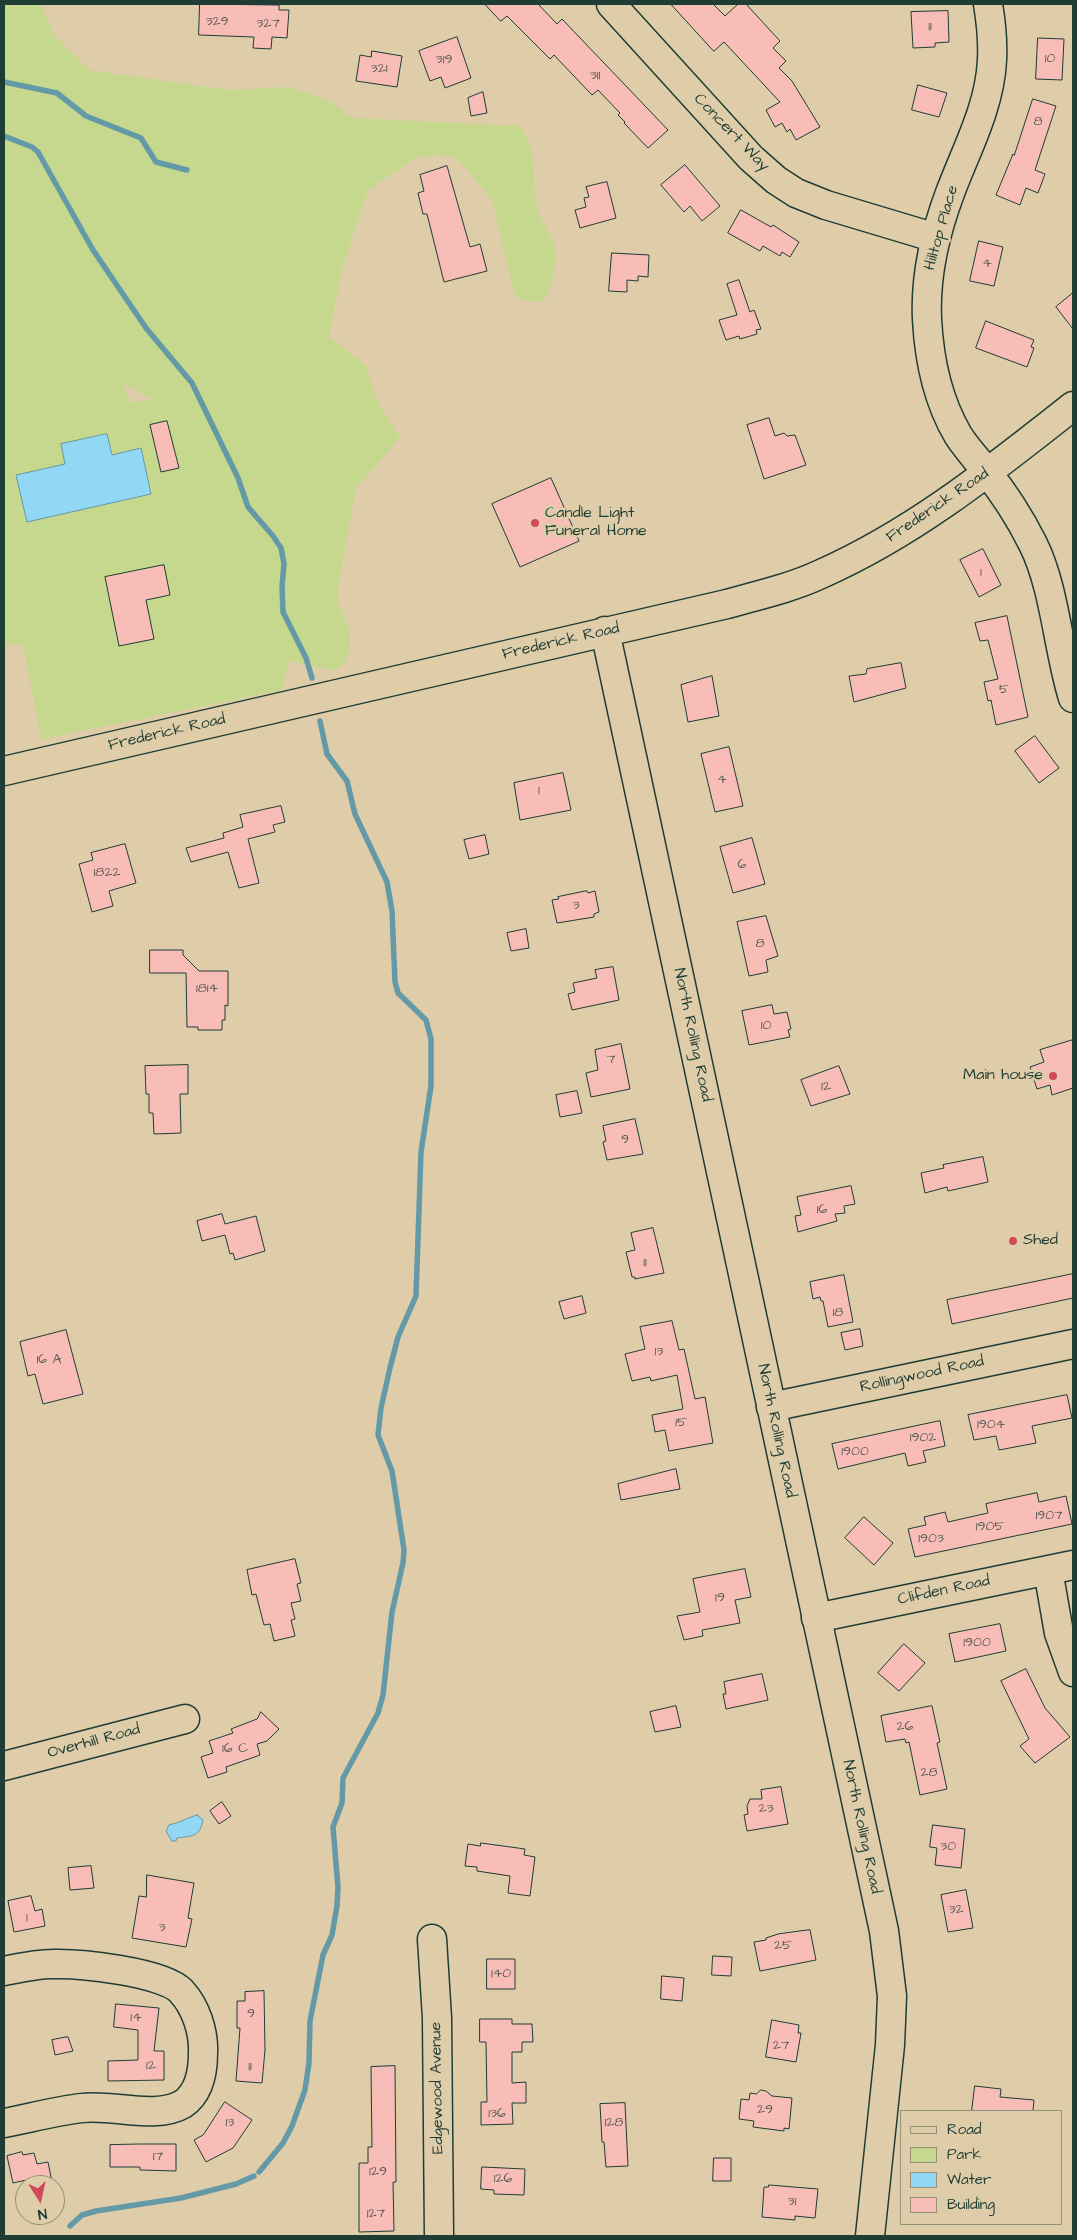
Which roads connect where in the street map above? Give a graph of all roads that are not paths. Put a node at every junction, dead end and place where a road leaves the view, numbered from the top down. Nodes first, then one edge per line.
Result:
1 (611, 4) edge
2 (988, 4) edge
3 (936, 238) junction
4 (1073, 406) edge
5 (988, 473) junction
6 (605, 631) junction
7 (1073, 698) edge
8 (4, 771) edge
9 (1073, 1344) edge
10 (771, 1406) junction
11 (1061, 1567) edge
12 (816, 1618) junction
13 (1073, 1672) edge
14 (185, 1719) dead end
15 (4, 1766) edge
16 (432, 1939) dead end
17 (4, 1971) edge
18 (4, 2123) edge
19 (439, 2236) edge
20 (870, 2236) edge

1 - 3 street, Concert Way
2 - 3 street, Hilltop Place
3 - 5 street, Hilltop Place
4 - 5 street, Frederick Road
5 - 6 street, Frederick Road
5 - 7 street, Hilltop Place
6 - 8 street, Frederick Road
6 - 10 street, North Rolling Road
9 - 10 street, Rollingwood Road
10 - 12 street, North Rolling Road
11 - 12 street, Clifden Road
11 - 13 street
12 - 20 street, North Rolling Road
14 - 15 street, Overhill Road
16 - 19 street, Edgewood Avenue
17 - 18 street

